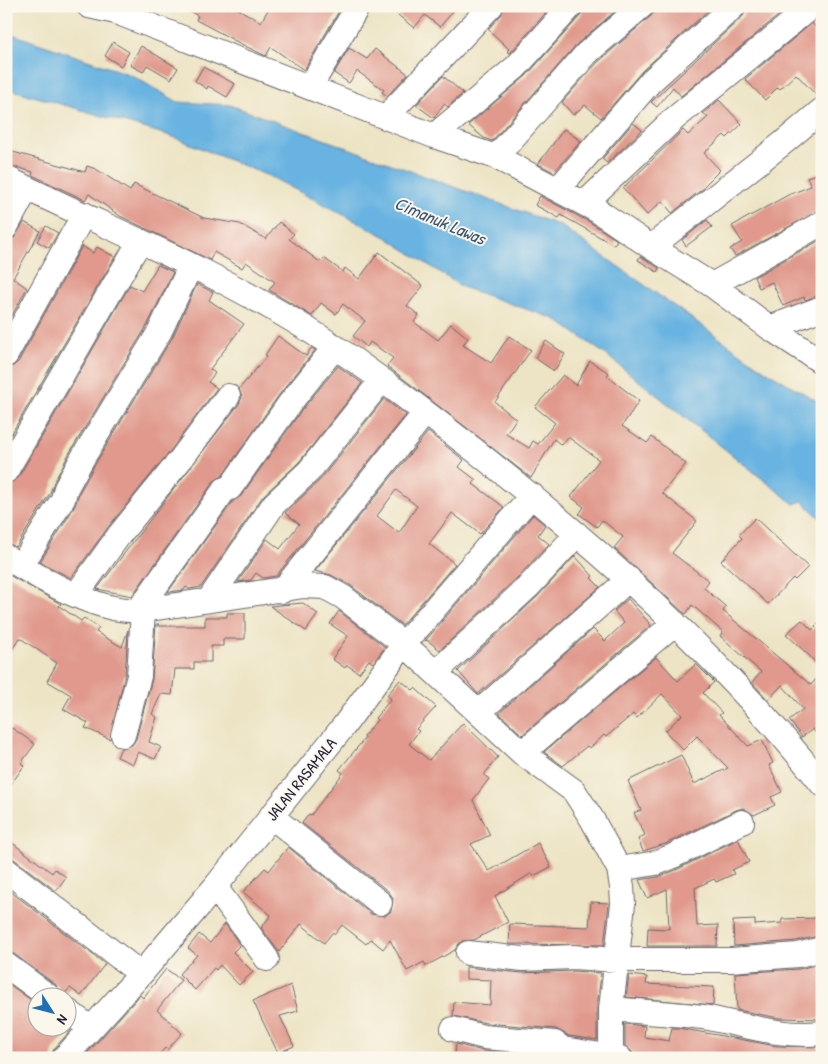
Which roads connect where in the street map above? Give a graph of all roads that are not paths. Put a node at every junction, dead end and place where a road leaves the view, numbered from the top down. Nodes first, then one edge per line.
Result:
1 (89, 6) edge
2 (358, 6) edge
3 (491, 6) edge
4 (571, 6) edge
5 (642, 6) edge
6 (734, 6) edge
7 (812, 6) edge
8 (121, 9) edge
9 (310, 87) junction
10 (822, 110) edge
11 (386, 117) junction
12 (434, 136) junction
13 (496, 157) junction
14 (6, 178) edge
15 (27, 188) junction
16 (558, 188) junction
17 (585, 203) junction
18 (84, 214) junction
19 (822, 223) edge
20 (6, 227) edge
21 (140, 241) junction
22 (651, 247) junction
23 (190, 265) junction
24 (712, 285) junction
25 (822, 308) edge
26 (770, 328) junction
27 (335, 347) junction
28 (6, 354) edge
29 (822, 362) edge
30 (381, 381) junction
31 (228, 396) dead end
32 (425, 413) junction
33 (6, 471) edge
34 (532, 496) junction
35 (577, 534) junction
36 (14, 561) edge
37 (629, 579) junction
38 (282, 591) junction
39 (76, 595) junction
40 (209, 600) junction
41 (140, 611) junction
42 (675, 623) junction
43 (404, 644) junction
44 (436, 672) junction
45 (479, 712) junction
46 (123, 735) dead end
47 (522, 753) junction
48 (822, 784) edge
49 (271, 816) junction
50 (742, 822) dead end
51 (619, 869) junction
52 (6, 870) edge
53 (215, 887) junction
54 (380, 903) dead end
55 (822, 949) edge
56 (468, 953) dead end
57 (267, 959) dead end
58 (617, 960) junction
59 (6, 965) edge
60 (141, 974) junction
61 (34, 986) edge
62 (611, 1009) junction
63 (78, 1019) edge
64 (90, 1028) junction
65 (453, 1029) dead end
66 (822, 1033) edge
67 (614, 1057) edge
68 (64, 1058) edge

1 - 8 street
2 - 9 street
3 - 11 street
4 - 12 street
5 - 13 street
6 - 16 street
7 - 17 street
8 - 9 street
9 - 11 street
10 - 22 street
11 - 12 street
12 - 13 street
13 - 16 street
14 - 15 street
15 - 18 street
15 - 20 street
16 - 17 street
17 - 22 street
18 - 21 street
18 - 28 street
19 - 24 street
21 - 23 street
21 - 33 street
22 - 24 street
23 - 27 street
23 - 36 street
24 - 26 street
25 - 26 street
26 - 29 street
27 - 30 street
27 - 41 street
30 - 32 street
30 - 40 street
31 - 39 street
32 - 34 street
32 - 38 street
34 - 35 street
34 - 43 street, JALAN RASAMALA
35 - 37 street
35 - 44 street
36 - 39 street
37 - 42 street
37 - 45 street
38 - 40 street
38 - 43 street
39 - 41 street
40 - 41 street
41 - 46 street
42 - 47 street
42 - 48 street
43 - 44 street
43 - 49 street, JALAN RASAMALA
44 - 45 street
45 - 47 street
47 - 51 street
49 - 53 street, JALAN RASAMALA
49 - 54 street
50 - 51 street
51 - 58 street
52 - 60 street
53 - 57 street
53 - 60 street, JALAN RASAMALA
55 - 58 street
56 - 58 street
58 - 62 street
59 - 61 street
60 - 64 street, JALAN RASAMALA
62 - 66 street
62 - 67 street
63 - 64 street
64 - 68 street, JALAN RASAMALA
65 - 67 street

